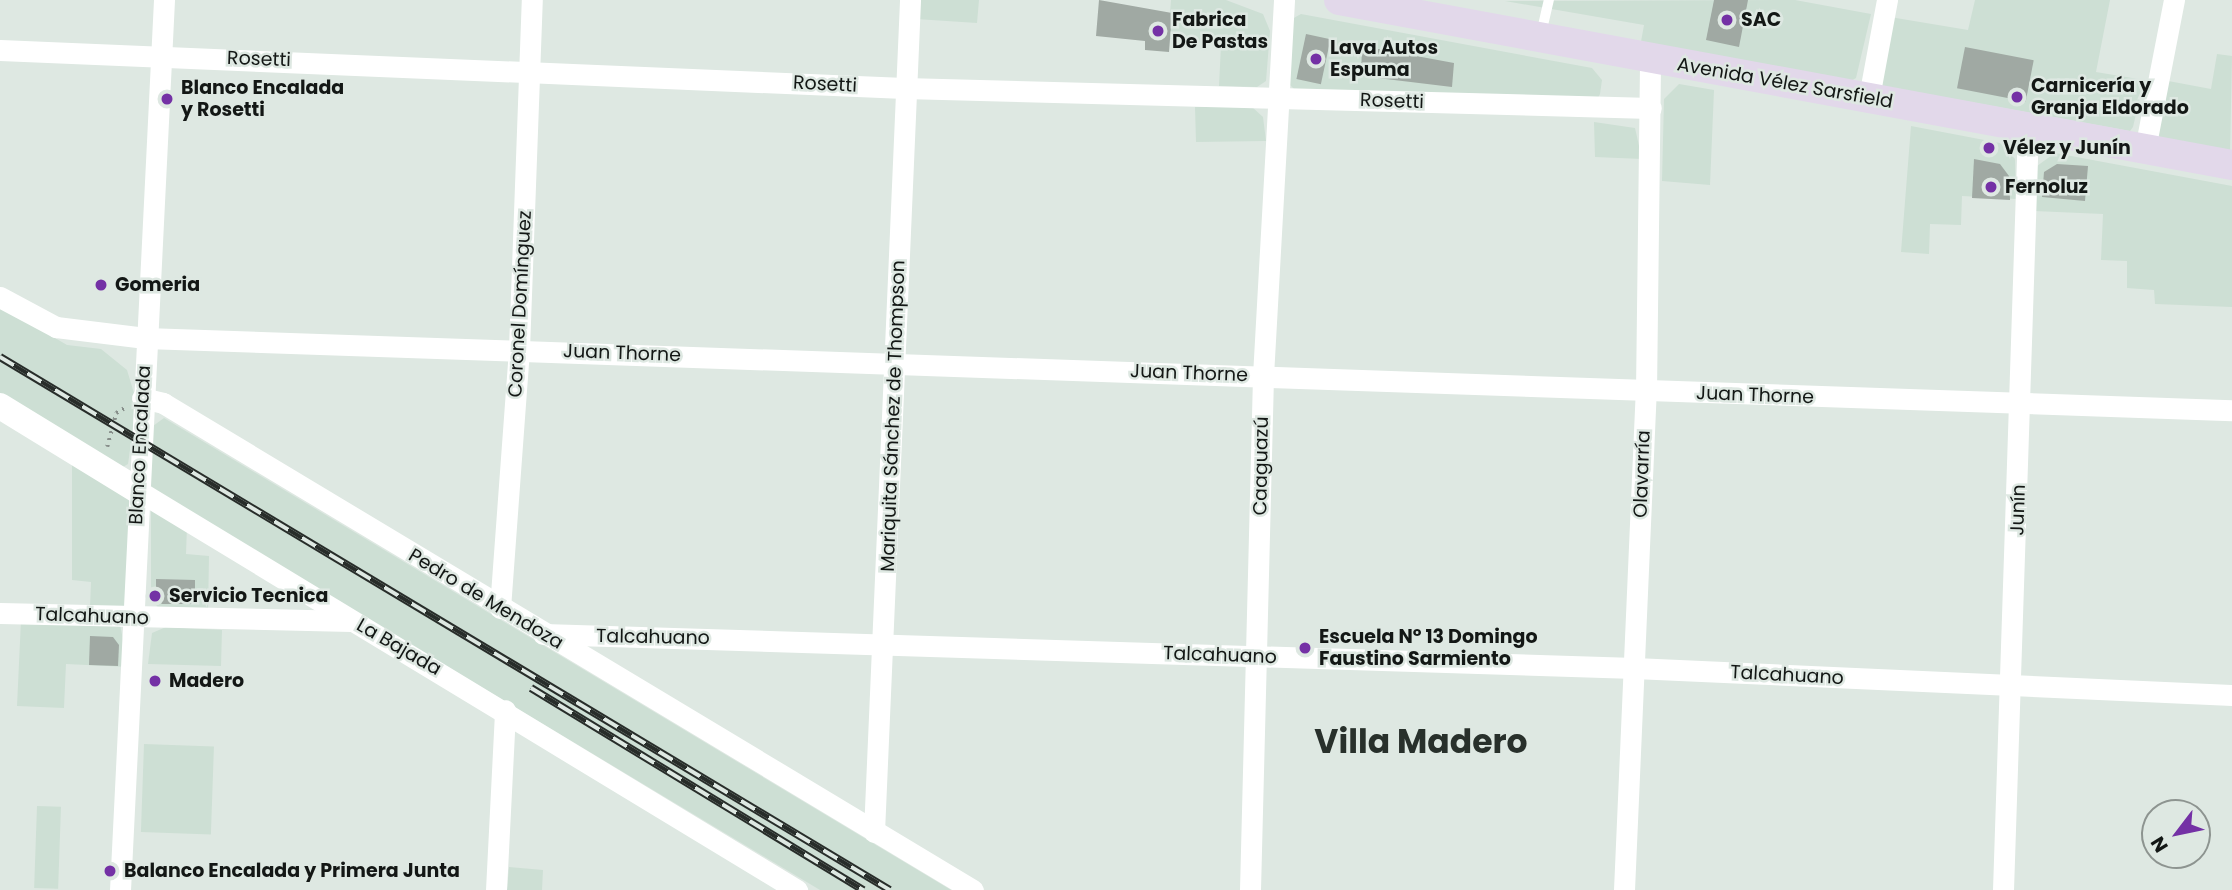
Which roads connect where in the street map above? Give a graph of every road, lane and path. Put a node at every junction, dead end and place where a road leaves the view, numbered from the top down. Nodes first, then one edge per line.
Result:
1 (164, 0) edge
2 (533, 0) edge
3 (911, 0) edge
4 (1284, 0) edge
5 (1339, 0) edge
6 (1549, 0) edge
7 (1887, 0) edge
8 (2174, 0) edge
9 (1541, 34) junction
10 (0, 50) edge
11 (161, 55) junction
12 (1650, 58) junction
13 (531, 70) junction
14 (904, 88) junction
15 (1279, 97) junction
16 (1869, 97) junction
17 (1651, 108) junction
18 (2028, 129) junction
19 (2145, 149) junction
20 (2232, 165) edge
21 (0, 297) edge
22 (145, 338) junction
23 (519, 349) junction
24 (894, 362) junction
25 (1263, 376) junction
26 (1646, 392) junction
27 (142, 398) junction
28 (2022, 402) junction
29 (0, 406) edge
30 (2232, 410) edge
31 (116, 413) dead end
32 (102, 469) junction
33 (137, 490) junction
34 (500, 608) junction
35 (0, 613) edge
36 (133, 617) junction
37 (353, 621) junction
38 (543, 635) junction
39 (885, 642) junction
40 (1257, 657) junction
41 (1634, 668) junction
42 (2013, 686) junction
43 (2232, 695) edge
44 (505, 710) junction
45 (874, 832) junction
46 (120, 890) edge
47 (496, 890) edge
48 (797, 890) edge
49 (973, 890) edge
50 (1250, 890) edge
51 (1624, 890) edge
52 (2003, 890) edge

1 - 11 street, Blanco Encalada
2 - 13 street, Coronel Domínguez
3 - 14 street, Mariquita Sánchez de Thompson
4 - 15 street, Caaguazú
5 - 9 main road, Avenida Vélez Sarsfield
6 - 9 lane
7 - 16 street
8 - 19 street
9 - 12 main road, Avenida Vélez Sarsfield
10 - 11 street, Rosetti
11 - 13 street, Rosetti
11 - 22 street, Blanco Encalada
12 - 16 main road, Avenida Vélez Sarsfield
12 - 17 street, Olavarría
13 - 14 street, Rosetti
13 - 23 street, Coronel Domínguez
14 - 15 street, Rosetti
14 - 24 street, Mariquita Sánchez de Thompson
15 - 17 street, Rosetti
15 - 25 street, Caaguazú
16 - 18 main road, Avenida Vélez Sarsfield
17 - 26 street, Olavarría
18 - 19 main road, Avenida Vélez Sarsfield
18 - 28 street, Junín
19 - 20 main road, Avenida Vélez Sarsfield
21 - 22 street
22 - 23 street, Juan Thorne
22 - 27 street, Blanco Encalada
23 - 24 street, Juan Thorne
23 - 34 street, Coronel Domínguez
24 - 25 street, Juan Thorne
24 - 39 street, Mariquita Sánchez de Thompson
25 - 26 street, Juan Thorne
25 - 40 street, Caaguazú
26 - 28 street, Juan Thorne
26 - 41 street, Olavarría
27 - 33 street, Blanco Encalada
27 - 34 street, Pedro de Mendoza
28 - 30 street, Juan Thorne
28 - 42 street, Junín
29 - 32 street, La Bajada
31 - 32 path
32 - 33 street, La Bajada
33 - 36 street, Blanco Encalada
33 - 37 street, La Bajada
34 - 38 street, Pedro de Mendoza
35 - 36 street, Talcahuano
36 - 37 street, Talcahuano
36 - 46 street, Blanco Encalada
37 - 44 street, La Bajada
38 - 39 street, Talcahuano
38 - 45 street, Pedro de Mendoza
39 - 40 street, Talcahuano
39 - 45 street, Mariquita Sánchez de Thompson
40 - 41 street, Talcahuano
40 - 50 street, Caaguazú
41 - 42 street, Talcahuano
41 - 51 street, Olavarría
42 - 43 street, Talcahuano
42 - 52 street, Junín
44 - 47 street
44 - 48 street, La Bajada
45 - 49 street, Pedro de Mendoza

